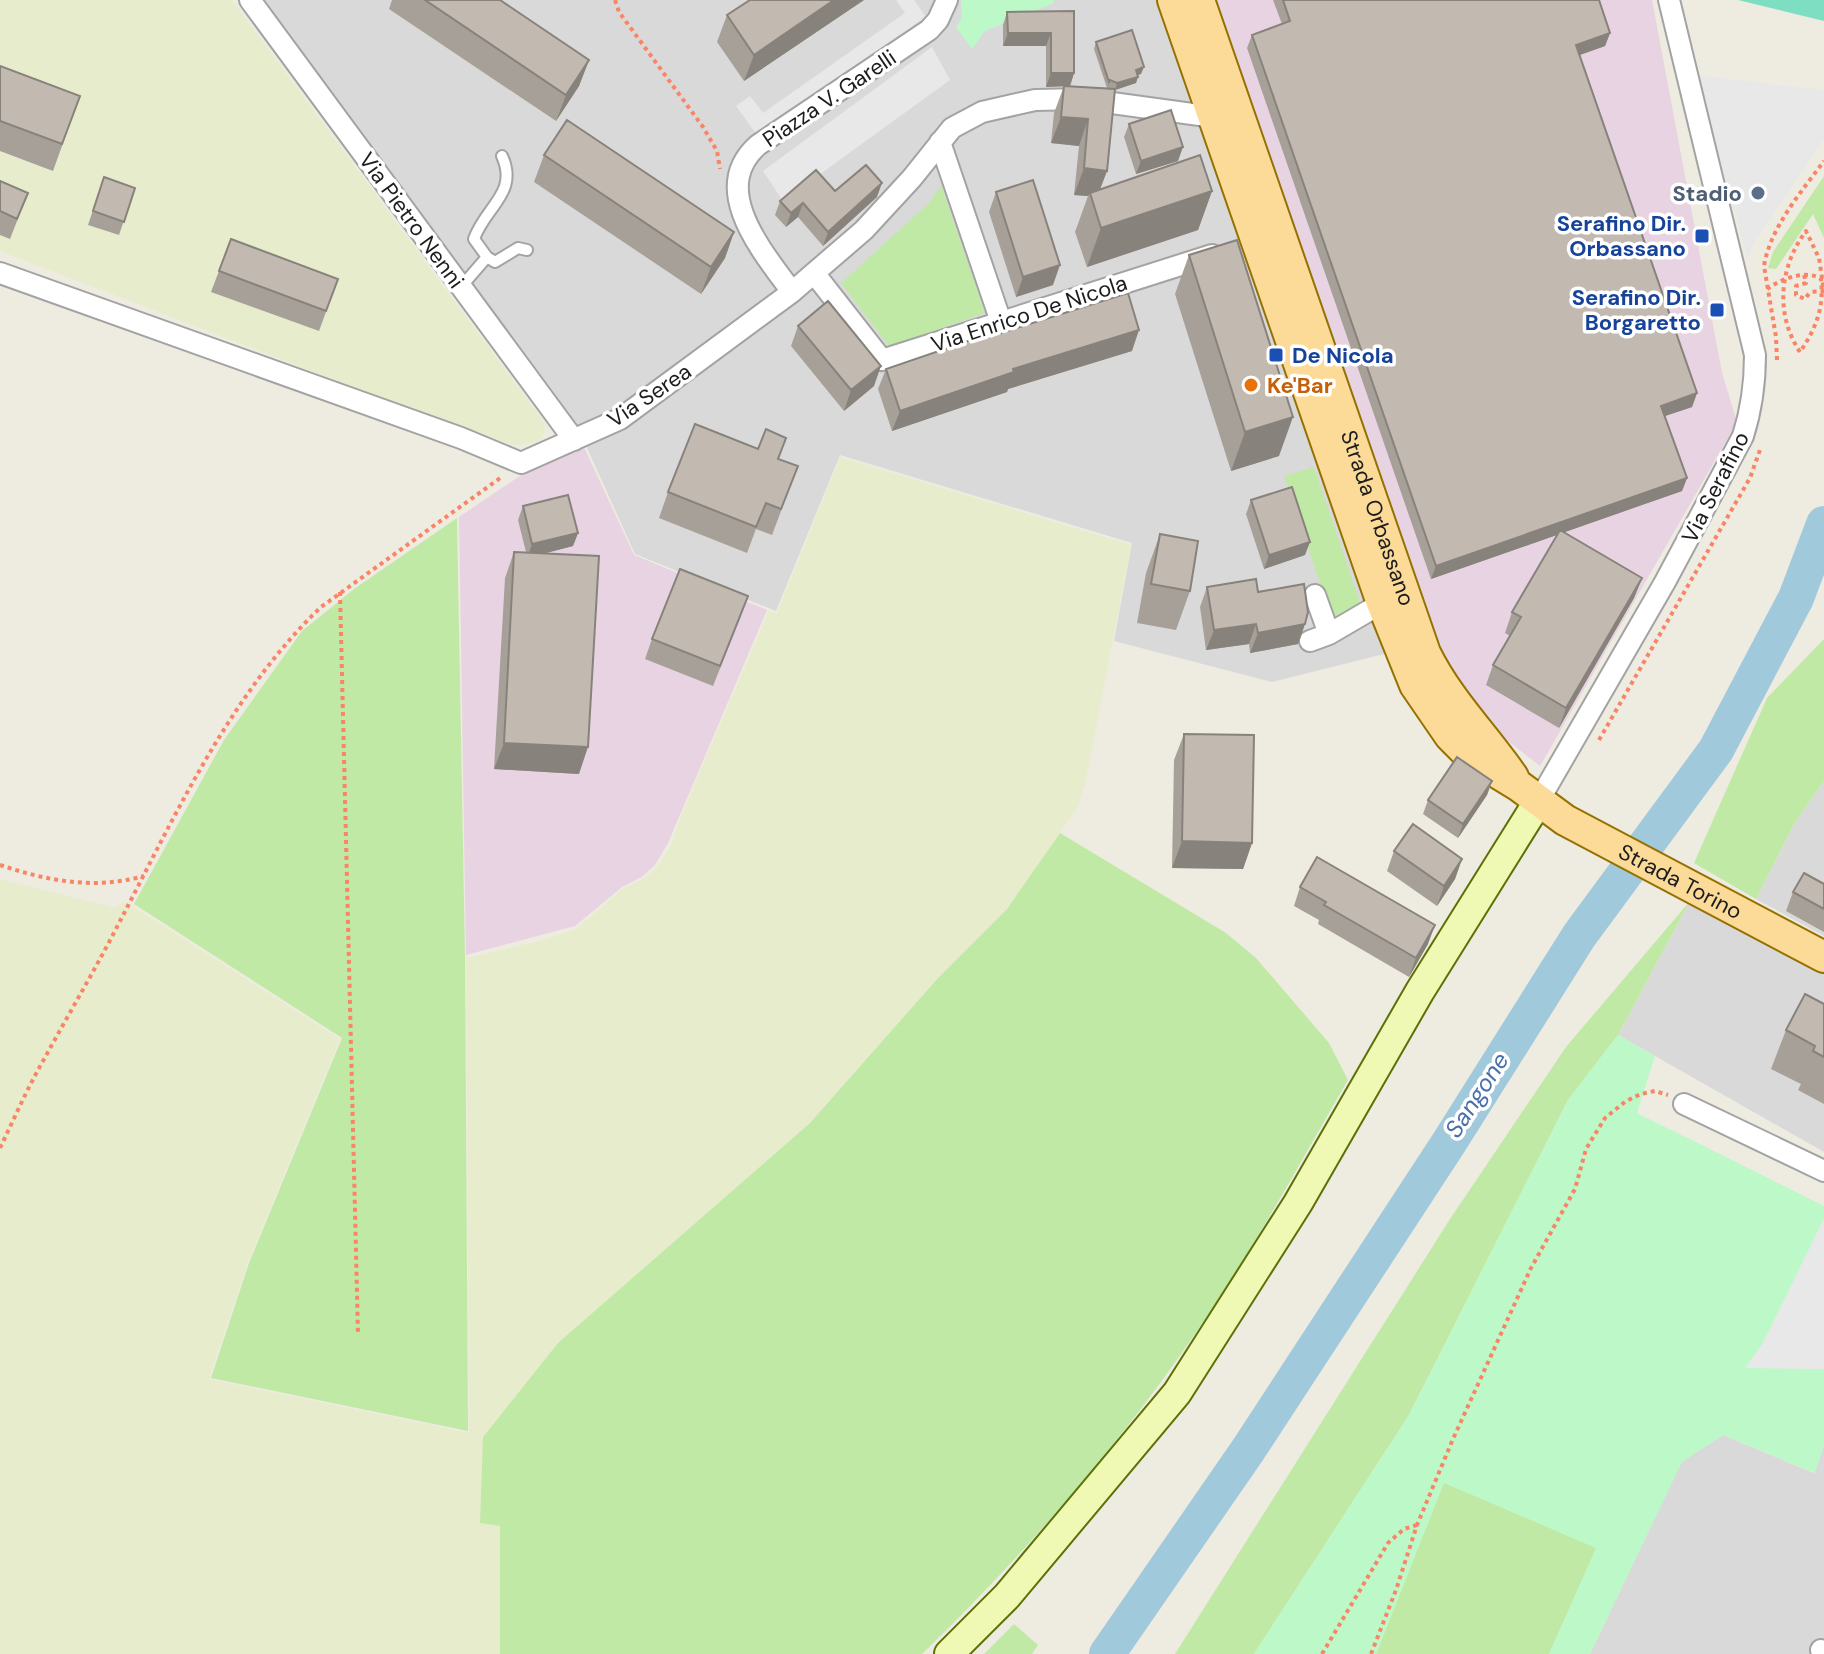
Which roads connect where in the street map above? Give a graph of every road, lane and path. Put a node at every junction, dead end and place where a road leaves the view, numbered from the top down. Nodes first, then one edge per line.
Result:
1 (250, 0) edge
2 (615, 0) edge
3 (947, 0) edge
4 (1173, 0) edge
5 (1199, 0) edge
6 (1669, 0) edge
7 (1226, 113) junction
8 (940, 142) junction
9 (502, 156) dead end
10 (720, 170) dead end
11 (1252, 242) junction
12 (527, 250) dead end
13 (487, 257) junction
14 (0, 273) edge
15 (814, 273) junction
16 (1804, 275) junction
17 (461, 287) junction
18 (1767, 289) dead end
19 (1824, 291) edge
20 (792, 292) junction
21 (1001, 322) junction
22 (574, 440) junction
23 (521, 463) junction
24 (340, 592) junction
25 (1315, 595) dead end
26 (1382, 603) junction
27 (1528, 794) junction
28 (0, 865) edge
29 (144, 876) junction
30 (1824, 957) edge
31 (1684, 1104) joint
32 (0, 1148) edge
33 (1824, 1171) edge
34 (358, 1335) dead end
35 (1417, 1525) junction
36 (949, 1654) edge
37 (1322, 1654) edge
38 (1371, 1654) edge

1 - 17 street, Via Pietro Nenni
2 - 10 path
3 - 20 street, Piazza V. Garelli
4 - 7 main road, Strada Orbassano
5 - 7 main road, Strada Orbassano
6 - 27 street, Via Serafino
7 - 8 street, Via Serea
7 - 11 main road, Strada Orbassano
8 - 15 street, Via Serea
8 - 21 street
9 - 13 lane
11 - 21 street, Via Enrico De Nicola
11 - 26 main road, Strada Orbassano
11 - 27 main road, Strada Orbassano
12 - 13 lane
13 - 17 lane
14 - 23 street
15 - 20 street, Via Serea
15 - 21 street, Via Enrico De Nicola
16 - 18 path
16 - 19 path, bridge
16 - 19 path, bridge
17 - 22 street, Via Pietro Nenni
20 - 22 street, Via Serea
22 - 23 street, Via Serea
23 - 24 path
24 - 29 path
24 - 34 path
25 - 26 street, Strada Orbassano
26 - 27 main road, Strada Orbassano
27 - 30 main road, Strada Torino
27 - 36 street
28 - 29 path
29 - 32 path
31 - 33 street
31 - 35 path
35 - 37 path
35 - 38 path

